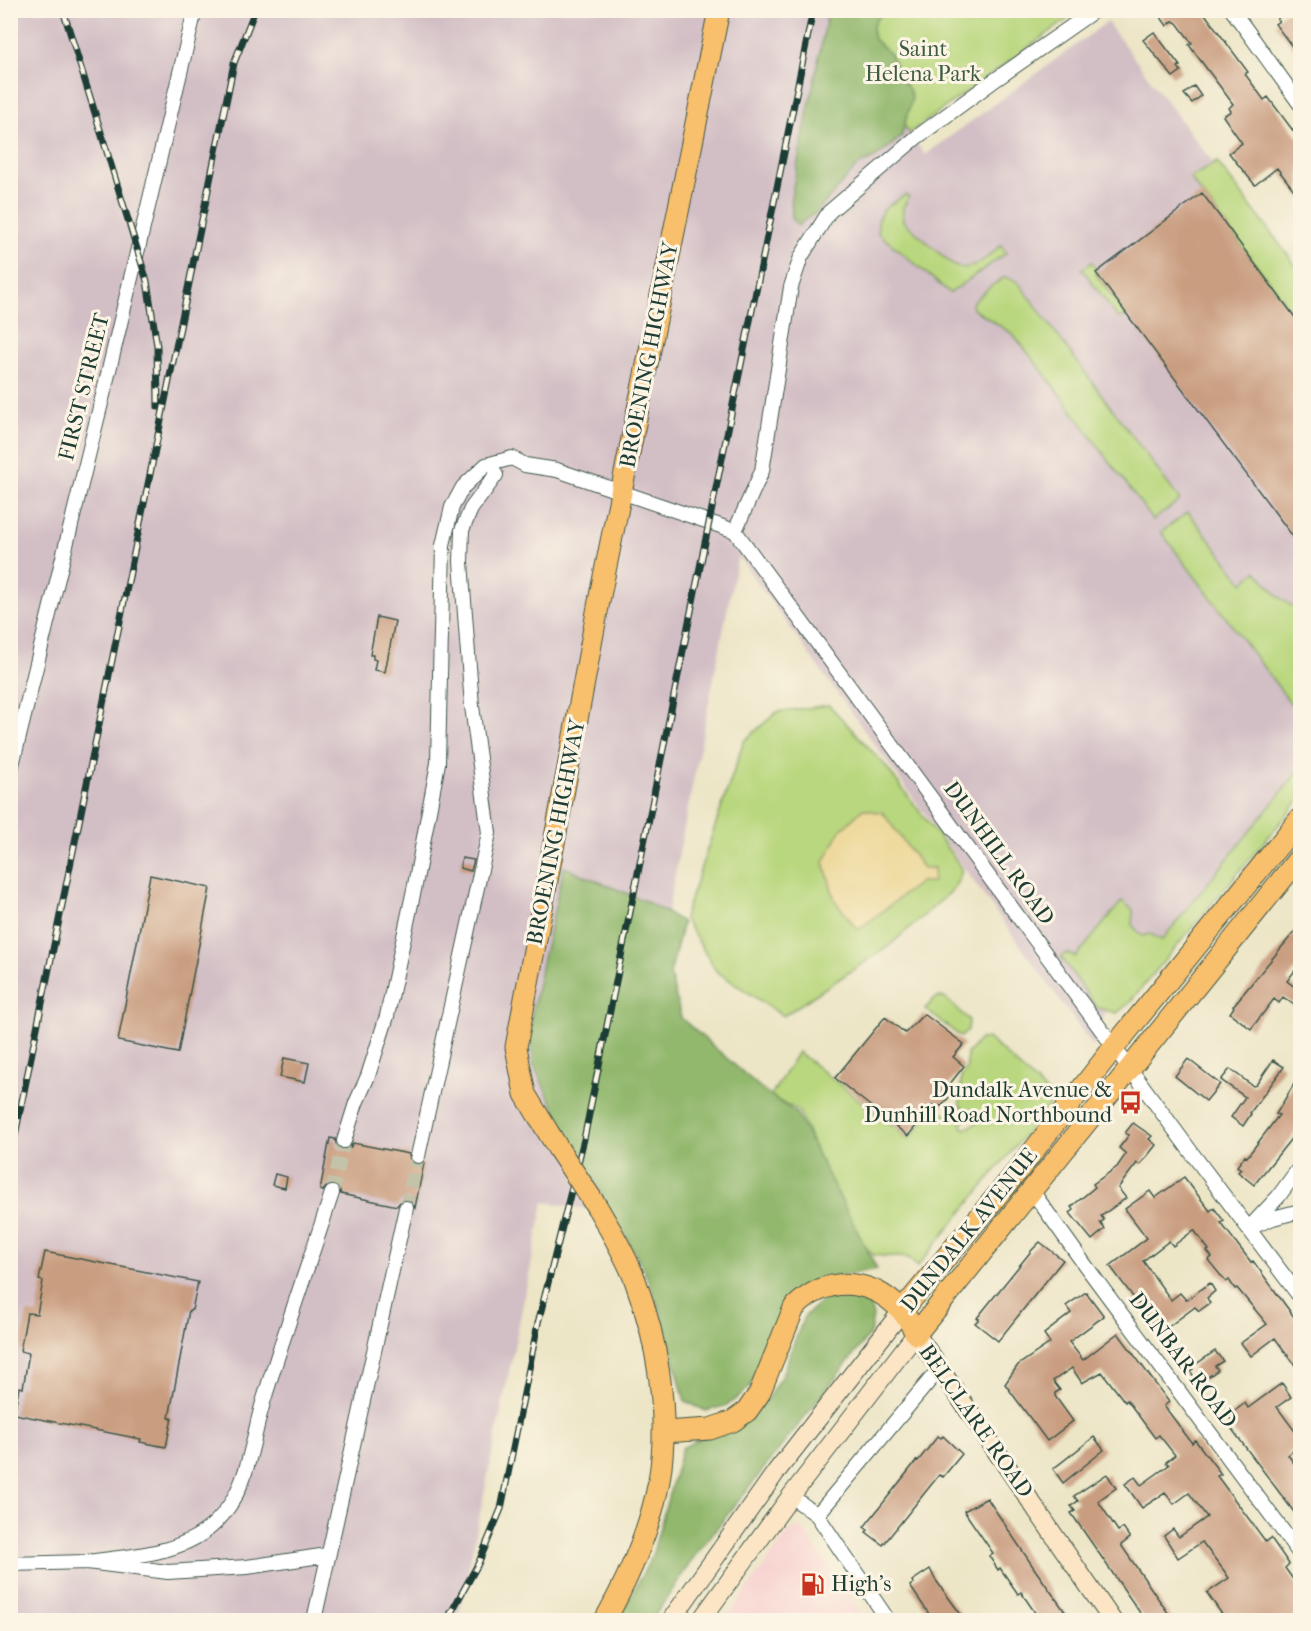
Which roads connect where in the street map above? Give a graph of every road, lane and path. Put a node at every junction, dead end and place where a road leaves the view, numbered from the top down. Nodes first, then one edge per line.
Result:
1 (195, 10) edge
2 (718, 10) edge
3 (1095, 10) edge
4 (1232, 10) edge
5 (1300, 104) edge
6 (496, 475) dead end
7 (621, 493) junction
8 (735, 531) junction
9 (10, 773) edge
10 (1300, 819) edge
11 (1300, 857) edge
12 (1115, 1046) junction
13 (1130, 1068) junction
14 (344, 1141) tunnel mouth
15 (418, 1156) tunnel mouth
16 (1300, 1167) edge
17 (1032, 1191) junction
18 (332, 1192) tunnel mouth
19 (406, 1208) tunnel mouth
20 (1300, 1211) edge
21 (1249, 1228) junction
22 (1300, 1297) edge
23 (902, 1311) junction
24 (916, 1334) junction
25 (939, 1368) junction
26 (663, 1432) junction
27 (790, 1496) junction
28 (817, 1515) junction
29 (1300, 1554) edge
30 (327, 1556) junction
31 (87, 1563) junction
32 (10, 1564) edge
33 (674, 1619) edge
34 (314, 1620) edge
35 (605, 1620) edge
36 (701, 1620) edge
37 (888, 1620) edge
38 (1112, 1620) edge

1 - 9 street, FIRST STREET
2 - 7 main road, BROENING HIGHWAY
3 - 8 street
4 - 5 street
6 - 15 street
7 - 8 street
7 - 14 street
7 - 26 main road, BROENING HIGHWAY, bridge
8 - 12 street, DUNHILL ROAD
10 - 12 main road, DUNDALK AVENUE
11 - 13 main road, DUNDALK AVENUE
12 - 13 street, DUNHILL ROAD
12 - 23 main road, DUNDALK AVENUE
13 - 17 main road, DUNDALK AVENUE
13 - 21 street, DUNHILL ROAD
16 - 21 street
17 - 24 main road, DUNDALK AVENUE
17 - 29 street, DUNBAR ROAD
18 - 31 street
19 - 30 street
20 - 21 street
21 - 22 street, DUNHILL ROAD
23 - 24 main road, BELCLARE ROAD
23 - 26 main road, BELCLARE ROAD
23 - 33 main road, DUNDALK AVENUE
24 - 25 main road, BELCLARE ROAD
24 - 27 main road, DUNDALK AVENUE
25 - 28 street
25 - 38 main road, BELCLARE ROAD
26 - 35 main road, BROENING HIGHWAY
27 - 28 street
27 - 36 main road, DUNDALK AVENUE
28 - 37 street
30 - 31 street
30 - 34 street
31 - 32 street

